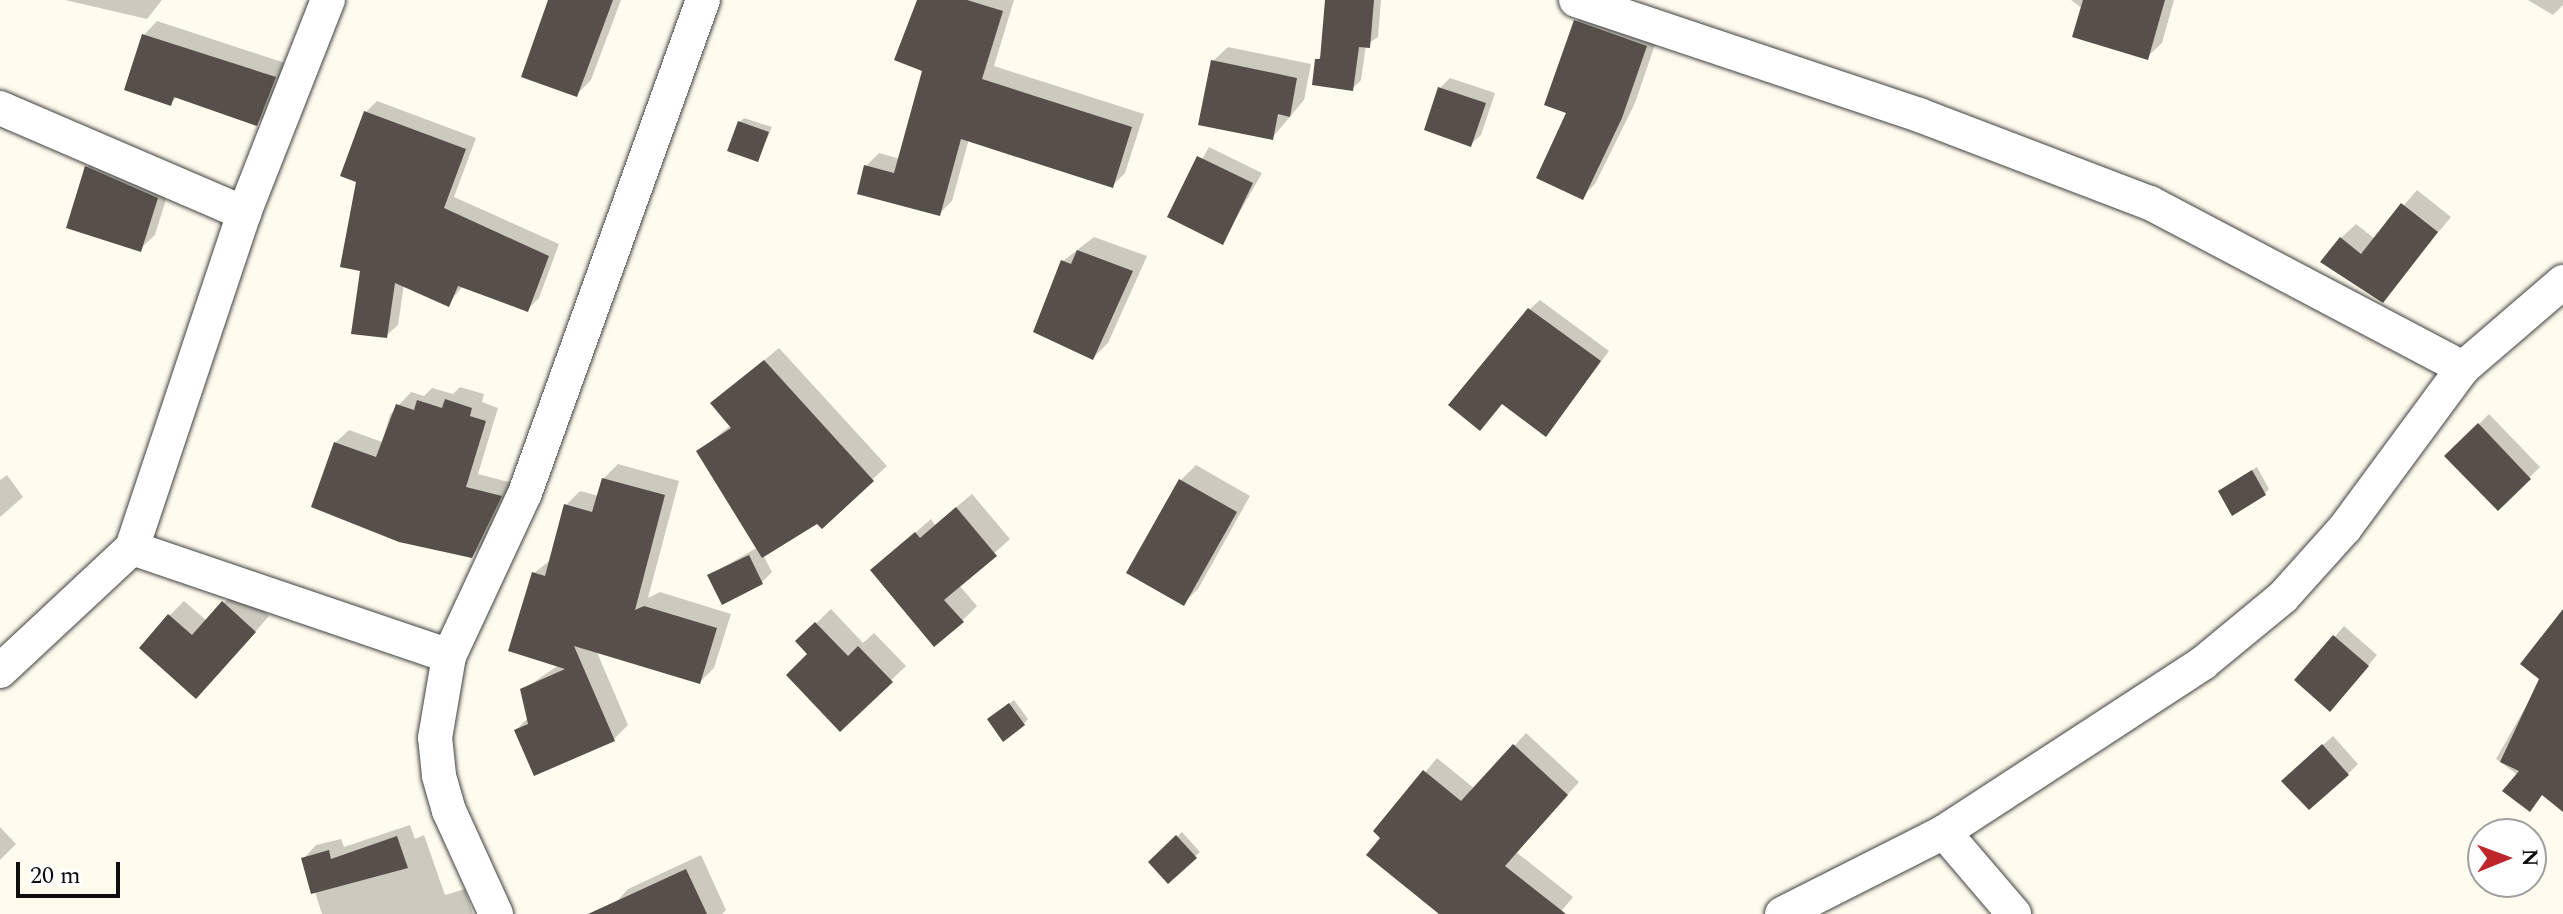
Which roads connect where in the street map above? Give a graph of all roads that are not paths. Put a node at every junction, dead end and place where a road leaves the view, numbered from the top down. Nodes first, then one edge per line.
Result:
1 (328, 0) edge
2 (703, 0) edge
3 (1576, 0) edge
4 (0, 108) edge
5 (244, 213) junction
6 (2563, 282) edge
7 (2463, 368) junction
8 (132, 548) junction
9 (449, 656) junction
10 (0, 671) edge
11 (1944, 832) junction
12 (496, 914) edge
13 (1782, 914) edge
14 (2014, 914) edge

1 - 5 street
2 - 9 street
3 - 7 street
4 - 5 street
5 - 8 street
6 - 7 street
7 - 11 street
8 - 9 street
8 - 10 street
9 - 12 street
11 - 13 street
11 - 14 street

